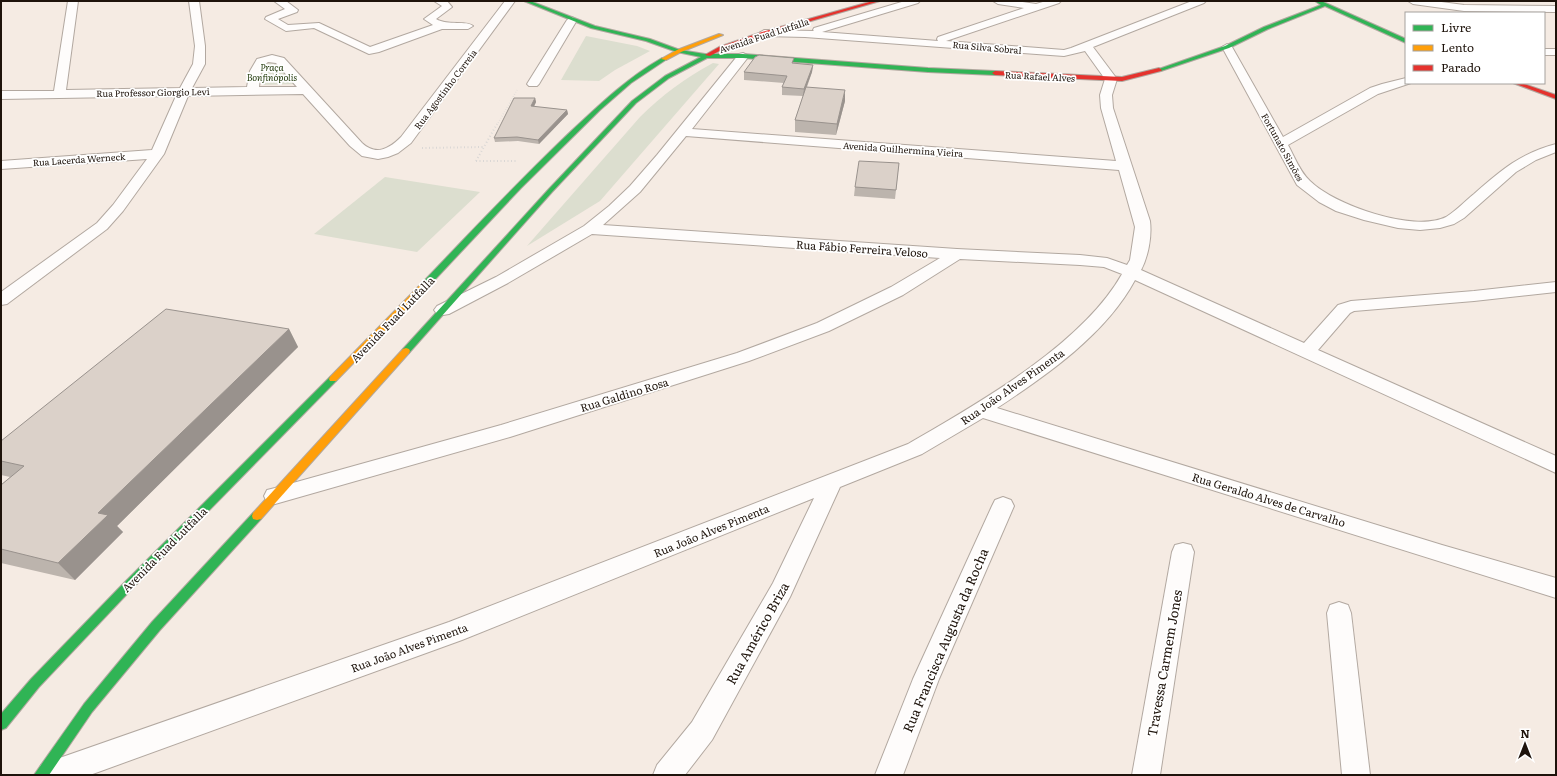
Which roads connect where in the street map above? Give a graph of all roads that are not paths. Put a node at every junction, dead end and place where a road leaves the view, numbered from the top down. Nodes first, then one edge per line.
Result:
1 (73, 1) edge
2 (194, 1) edge
3 (279, 1) edge
4 (439, 1) edge
5 (510, 1) edge
6 (526, 1) edge
7 (878, 1) edge
8 (915, 1) edge
9 (998, 1) edge
10 (1056, 1) edge
11 (1201, 1) edge
12 (1413, 1) edge
13 (1504, 1) edge
14 (1320, 3) edge
15 (1037, 8) junction
16 (1532, 9) junction
17 (1556, 9) edge
18 (572, 20) junction
19 (441, 26) junction
20 (468, 26) dead end
21 (728, 33) dead end
22 (764, 34) junction
23 (805, 34) junction
24 (648, 40) junction
25 (1405, 41) edge
26 (934, 42) junction
27 (697, 43) junction
28 (1087, 46) junction
29 (1227, 47) junction
30 (721, 48) junction
31 (679, 51) junction
32 (1545, 52) edge
33 (1556, 52) edge
34 (705, 56) junction
35 (742, 56) junction
36 (1111, 79) junction
37 (1405, 82) edge
38 (533, 84) road end
39 (1519, 84) edge
40 (253, 90) junction
41 (306, 90) junction
42 (184, 92) junction
43 (60, 93) junction
44 (1, 95) edge
45 (1556, 97) edge
46 (682, 132) junction
47 (1280, 144) junction
48 (1556, 148) edge
49 (157, 154) junction
50 (1, 165) edge
51 (1124, 166) junction
52 (589, 229) junction
53 (957, 254) junction
54 (1133, 273) junction
55 (1556, 287) edge
56 (1, 300) edge
57 (443, 310) junction
58 (1306, 352) junction
59 (982, 410) junction
60 (1556, 465) edge
61 (832, 482) junction
62 (275, 496) junction
63 (1003, 506) dead end
64 (1183, 552) dead end
65 (1556, 588) edge
66 (1339, 613) dead end
67 (1, 724) edge
68 (41, 775) edge
69 (51, 775) edge
70 (667, 775) edge
71 (889, 775) edge
72 (1146, 775) edge
73 (1356, 775) edge

1 - 43 street
2 - 42 street
3 - 19 street
4 - 19 street
5 - 41 street, Rua Agostinho Correia
6 - 18 main road
7 - 22 main road, Avenida Fuad Lutfalla
8 - 23 street, Avenida Fuad Lutfalla
9 - 15 street
10 - 15 street
11 - 28 street, Rua Silva Sobral
12 - 16 street
13 - 16 street
14 - 25 main road
14 - 29 main road, Rua Rafael Alves
15 - 26 street
16 - 17 street
18 - 24 main road
18 - 38 street
19 - 20 street
21 - 27 main road, Avenida Fuad Lutfalla
22 - 23 street, Rua Silva Sobral
22 - 30 main road, Avenida Fuad Lutfalla
23 - 26 street, Rua Silva Sobral
24 - 27 main road
24 - 31 main road
26 - 28 street, Rua Silva Sobral
27 - 30 main road
27 - 31 main road, Avenida Fuad Lutfalla
28 - 36 street
29 - 36 main road, Rua Rafael Alves
29 - 47 street, Fortunato Simões
30 - 34 main road, Avenida Fuad Lutfalla
30 - 35 main road
31 - 34 main road
31 - 67 main road, Avenida Fuad Lutfalla
32 - 33 street
34 - 35 main road
34 - 57 main road, Avenida Fuad Lutfalla
35 - 36 main road, Rua Rafael Alves
35 - 46 street, Avenida Fuad Lutfalla
36 - 51 street, Rua João Alves Pimenta
37 - 47 street
39 - 45 main road
40 - 41 street, Rua Professor Giorgio Levi
40 - 41 street
40 - 42 street, Rua Professor Giorgio Levi
42 - 43 street, Rua Professor Giorgio Levi
42 - 49 street
43 - 44 street, Rua Professor Giorgio Levi
46 - 51 street, Avenida Guilhermina Vieira
46 - 52 street, Avenida Fuad Lutfalla
47 - 48 street, Fortunato Simões
49 - 50 street, Rua Lacerda Werneck
49 - 56 street
51 - 54 street, Rua João Alves Pimenta
52 - 53 street, Rua Fábio Ferreira Veloso
52 - 57 street, Avenida Fuad Lutfalla
53 - 54 street, Rua Fábio Ferreira Veloso
53 - 62 street, Rua Galdino Rosa
54 - 58 street
54 - 59 street, Rua João Alves Pimenta
55 - 58 street
57 - 62 main road, Avenida Fuad Lutfalla
58 - 60 street
59 - 61 street, Rua João Alves Pimenta
59 - 65 street, Rua Geraldo Alves de Carvalho
61 - 69 street, Rua João Alves Pimenta
61 - 70 street, Rua Américo Briza
62 - 68 main road, Avenida Fuad Lutfalla
63 - 71 street, Rua Francisca Augusta da Rocha
64 - 72 street, Travessa Carmem Jones
66 - 73 street

